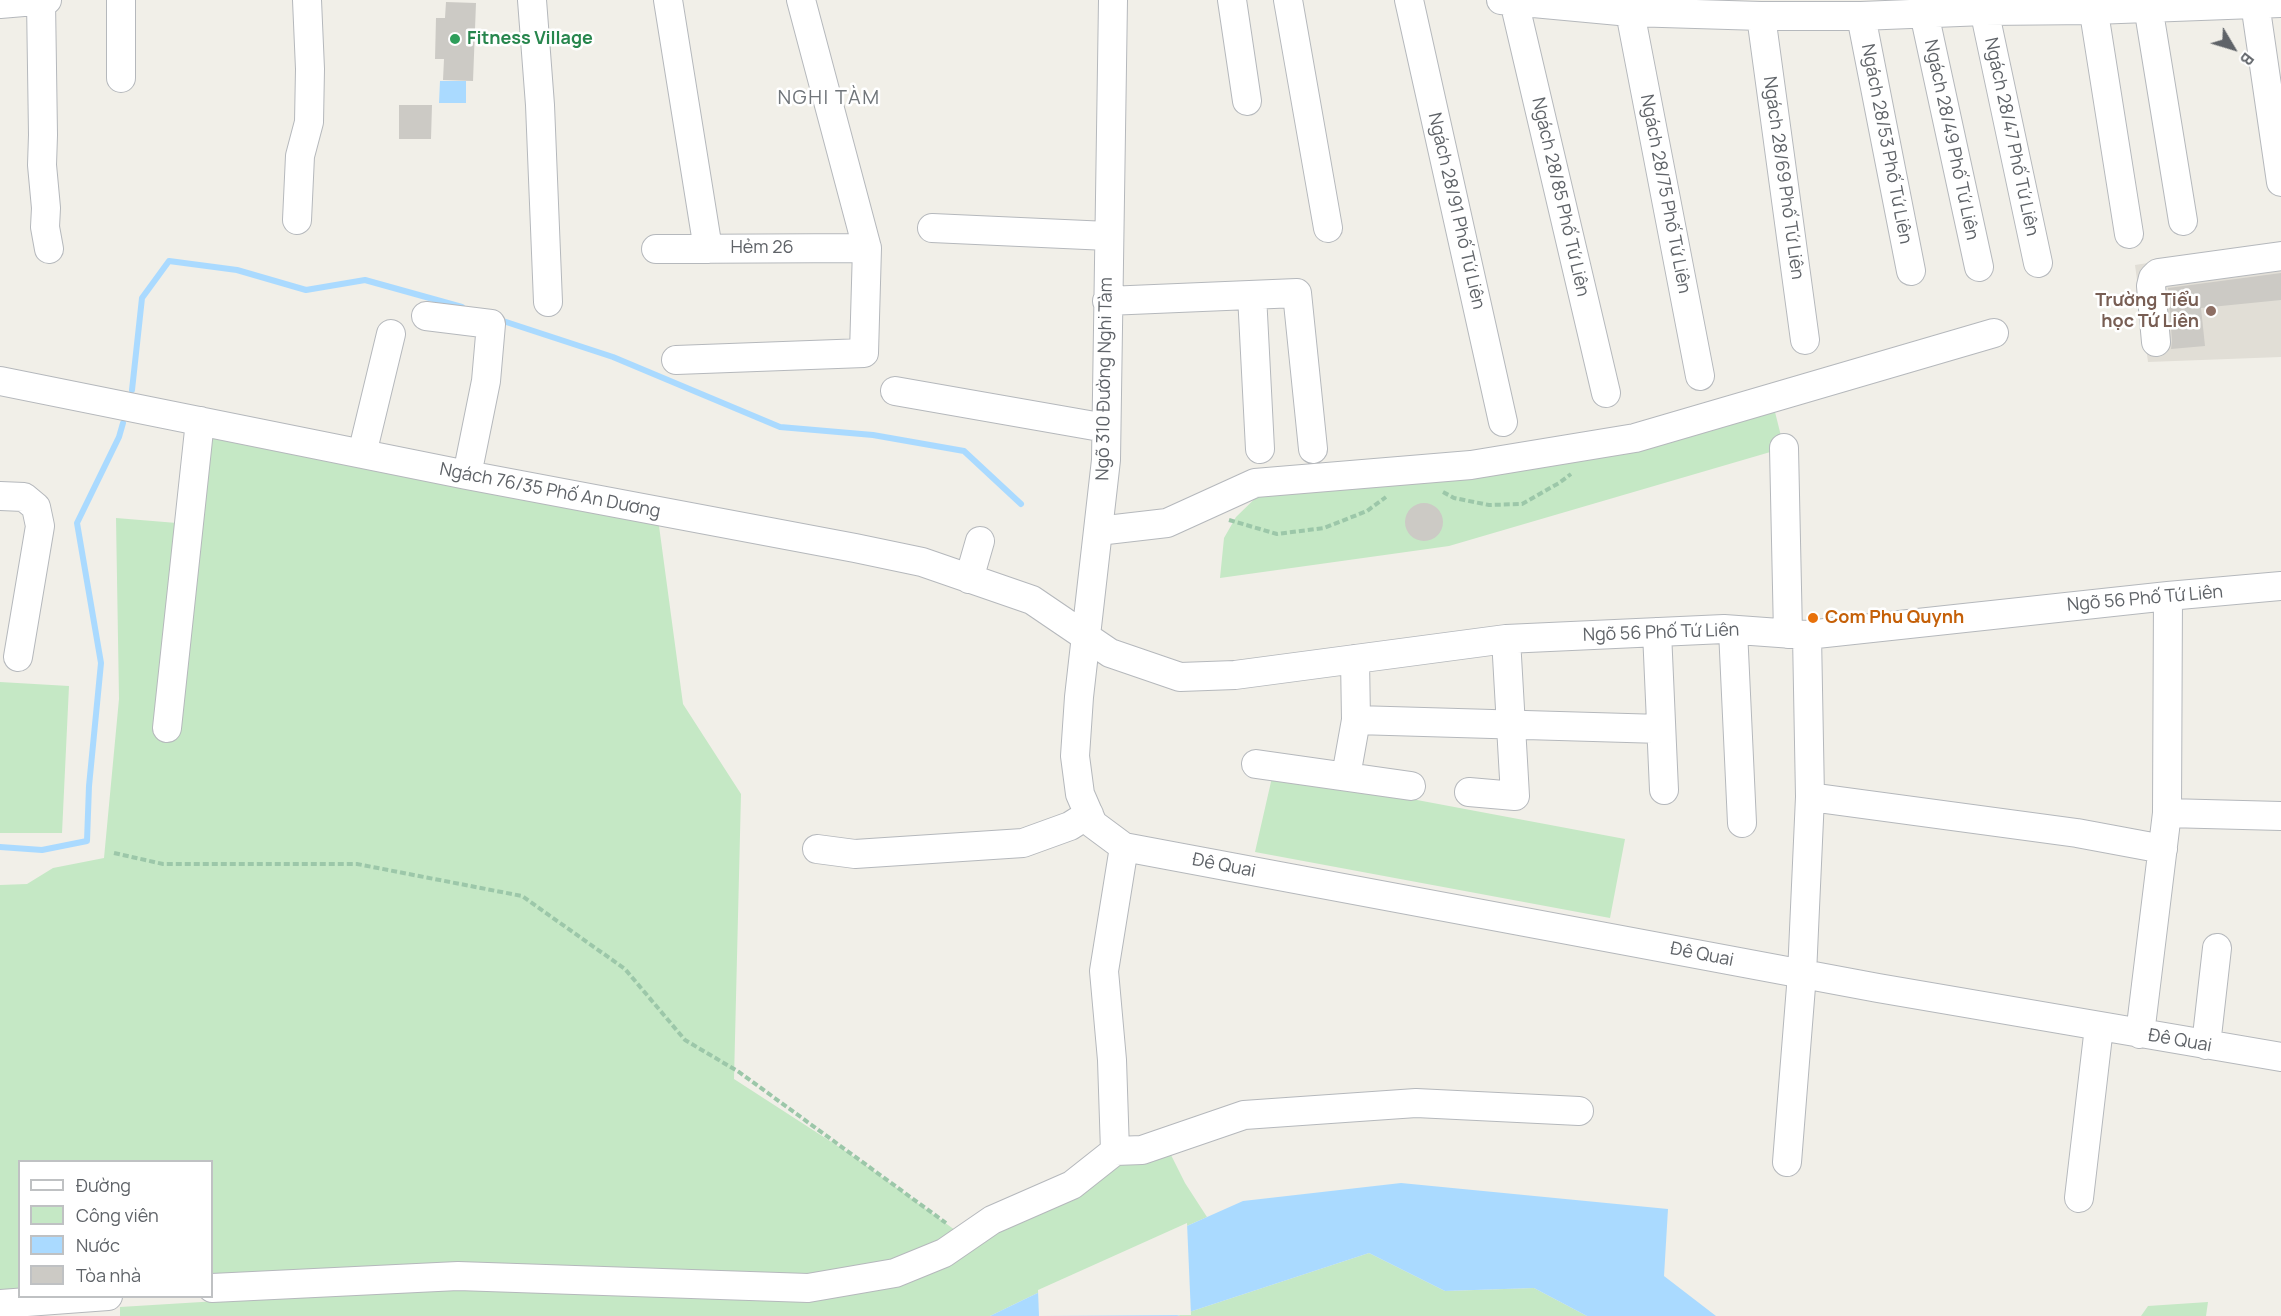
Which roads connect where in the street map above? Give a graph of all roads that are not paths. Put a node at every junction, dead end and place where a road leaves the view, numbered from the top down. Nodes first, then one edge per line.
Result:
1 (39, 0) edge
2 (121, 0) edge
3 (307, 0) edge
4 (532, 0) edge
5 (668, 0) edge
6 (801, 0) edge
7 (1113, 0) edge
8 (1232, 0) edge
9 (1288, 0) edge
10 (1409, 0) edge
11 (1515, 1) edge
12 (2254, 2) edge
13 (1582, 3) edge
14 (0, 4) edge
15 (2148, 4) edge
16 (1983, 5) edge
17 (2031, 5) edge
18 (2093, 5) edge
19 (1674, 7) edge
20 (1937, 8) edge
21 (1776, 10) edge
22 (1630, 12) junction
23 (1861, 16) junction
24 (121, 78) dead end
25 (1247, 101) dead end
26 (2281, 182) edge
27 (297, 220) dead end
28 (2182, 221) dead end
29 (932, 228) dead end
30 (1328, 228) dead end
31 (2130, 234) dead end
32 (1108, 236) junction
33 (867, 248) junction
34 (49, 249) dead end
35 (656, 249) dead end
36 (708, 249) junction
37 (2281, 256) edge
38 (2038, 263) dead end
39 (1979, 267) dead end
40 (1911, 272) dead end
41 (1252, 295) junction
42 (1107, 301) junction
43 (548, 302) dead end
44 (426, 316) dead end
45 (1994, 333) dead end
46 (391, 334) dead end
47 (1805, 340) dead end
48 (2156, 342) dead end
49 (676, 360) dead end
50 (1700, 376) dead end
51 (0, 381) edge
52 (895, 392) dead end
53 (1606, 393) dead end
54 (200, 421) junction
55 (1503, 422) dead end
56 (1106, 428) junction
57 (1784, 448) dead end
58 (1260, 449) dead end
59 (1313, 449) dead end
60 (363, 454) junction
61 (467, 475) junction
62 (0, 496) edge
63 (1098, 531) junction
64 (980, 541) dead end
65 (969, 579) junction
66 (2281, 586) edge
67 (2168, 596) junction
68 (1733, 630) junction
69 (1657, 632) junction
70 (1797, 634) junction
71 (1086, 638) junction
72 (1506, 639) junction
73 (18, 657) dead end
74 (1355, 659) junction
75 (1356, 720) junction
76 (1510, 725) junction
77 (167, 728) dead end
78 (1661, 729) junction
79 (1256, 764) dead end
80 (1346, 776) junction
81 (1411, 786) dead end
82 (1664, 790) dead end
83 (1469, 792) dead end
84 (1810, 797) junction
85 (2167, 813) junction
86 (1089, 814) junction
87 (2281, 816) edge
88 (1742, 824) dead end
89 (1124, 847) junction
90 (817, 849) dead end
91 (2163, 849) junction
92 (2217, 948) dead end
93 (1802, 974) junction
94 (2099, 1027) junction
95 (2140, 1034) junction
96 (2206, 1045) junction
97 (2281, 1057) edge
98 (1579, 1111) dead end
99 (1115, 1151) junction
100 (1787, 1162) dead end
101 (2079, 1198) dead end
102 (213, 1288) edge
103 (81, 1298) edge
104 (0, 1304) edge

1 - 14 street
1 - 34 street
2 - 24 street
3 - 27 street
4 - 43 street
5 - 36 street
6 - 33 street
7 - 32 street, Ngõ 310 Đường Nghi Tàm
8 - 25 street
9 - 30 street
10 - 55 street, Ngách 28/91 Phố Tứ Liên
11 - 13 street
11 - 53 street, Ngách 28/85 Phố Tứ Liên
12 - 15 street
12 - 26 street
13 - 22 street
15 - 18 street
15 - 28 street
16 - 17 street
16 - 20 street
16 - 38 street, Ngách 28/47 Phố Tứ Liên
17 - 18 street
18 - 31 street
19 - 21 street
19 - 22 street
20 - 23 street
20 - 39 street, Ngách 28/49 Phố Tứ Liên
21 - 23 street
21 - 47 street, Ngách 28/69 Phố Tứ Liên
22 - 50 street, Ngách 28/75 Phố Tứ Liên
23 - 40 street, Ngách 28/53 Phố Tứ Liên
29 - 32 street
32 - 42 street, Ngõ 310 Đường Nghi Tàm
33 - 36 street, Hẻm 26
33 - 49 street
35 - 36 street, Hẻm 26
37 - 48 street
41 - 42 street
41 - 58 street
41 - 59 street
42 - 56 street, Ngõ 310 Đường Nghi Tàm
44 - 61 street
45 - 63 street
46 - 60 street
51 - 54 street, Ngách 76/35 Phố An Dương
52 - 56 street
54 - 60 street, Ngách 76/35 Phố An Dương
54 - 77 street
56 - 63 street, Ngõ 310 Đường Nghi Tàm
57 - 70 street
60 - 61 street, Ngách 76/35 Phố An Dương
61 - 65 street, Ngách 76/35 Phố An Dương
62 - 73 street
63 - 71 street, Ngõ 310 Đường Nghi Tàm
64 - 65 street
65 - 71 street, Ngách 76/35 Phố An Dương
66 - 67 street, Ngõ 56 Phố Tứ Liên
67 - 70 street, Ngõ 56 Phố Tứ Liên
67 - 85 street
68 - 69 street, Ngõ 56 Phố Tứ Liên
68 - 70 street, Ngõ 56 Phố Tứ Liên
68 - 88 street
69 - 72 street, Ngõ 56 Phố Tứ Liên
69 - 78 street
70 - 84 street
71 - 74 street, Ngõ 56 Phố Tứ Liên
71 - 86 street, Ngõ 310 Đường Nghi Tàm
72 - 74 street, Ngõ 56 Phố Tứ Liên
72 - 76 street
74 - 75 street
75 - 76 street
75 - 80 street
76 - 78 street
76 - 83 street
78 - 82 street
79 - 80 street
80 - 81 street
84 - 91 street
84 - 93 street
85 - 87 street
85 - 91 street
86 - 89 street, Ngõ 310 Đường Nghi Tàm
86 - 90 street
89 - 93 street, Đê Quai
89 - 99 street
91 - 95 street
92 - 96 street
93 - 94 street, Đê Quai
93 - 100 street
94 - 95 street, Đê Quai
94 - 101 street
95 - 96 street, Đê Quai
96 - 97 street, Đê Quai
98 - 99 street
99 - 102 street
103 - 104 street

